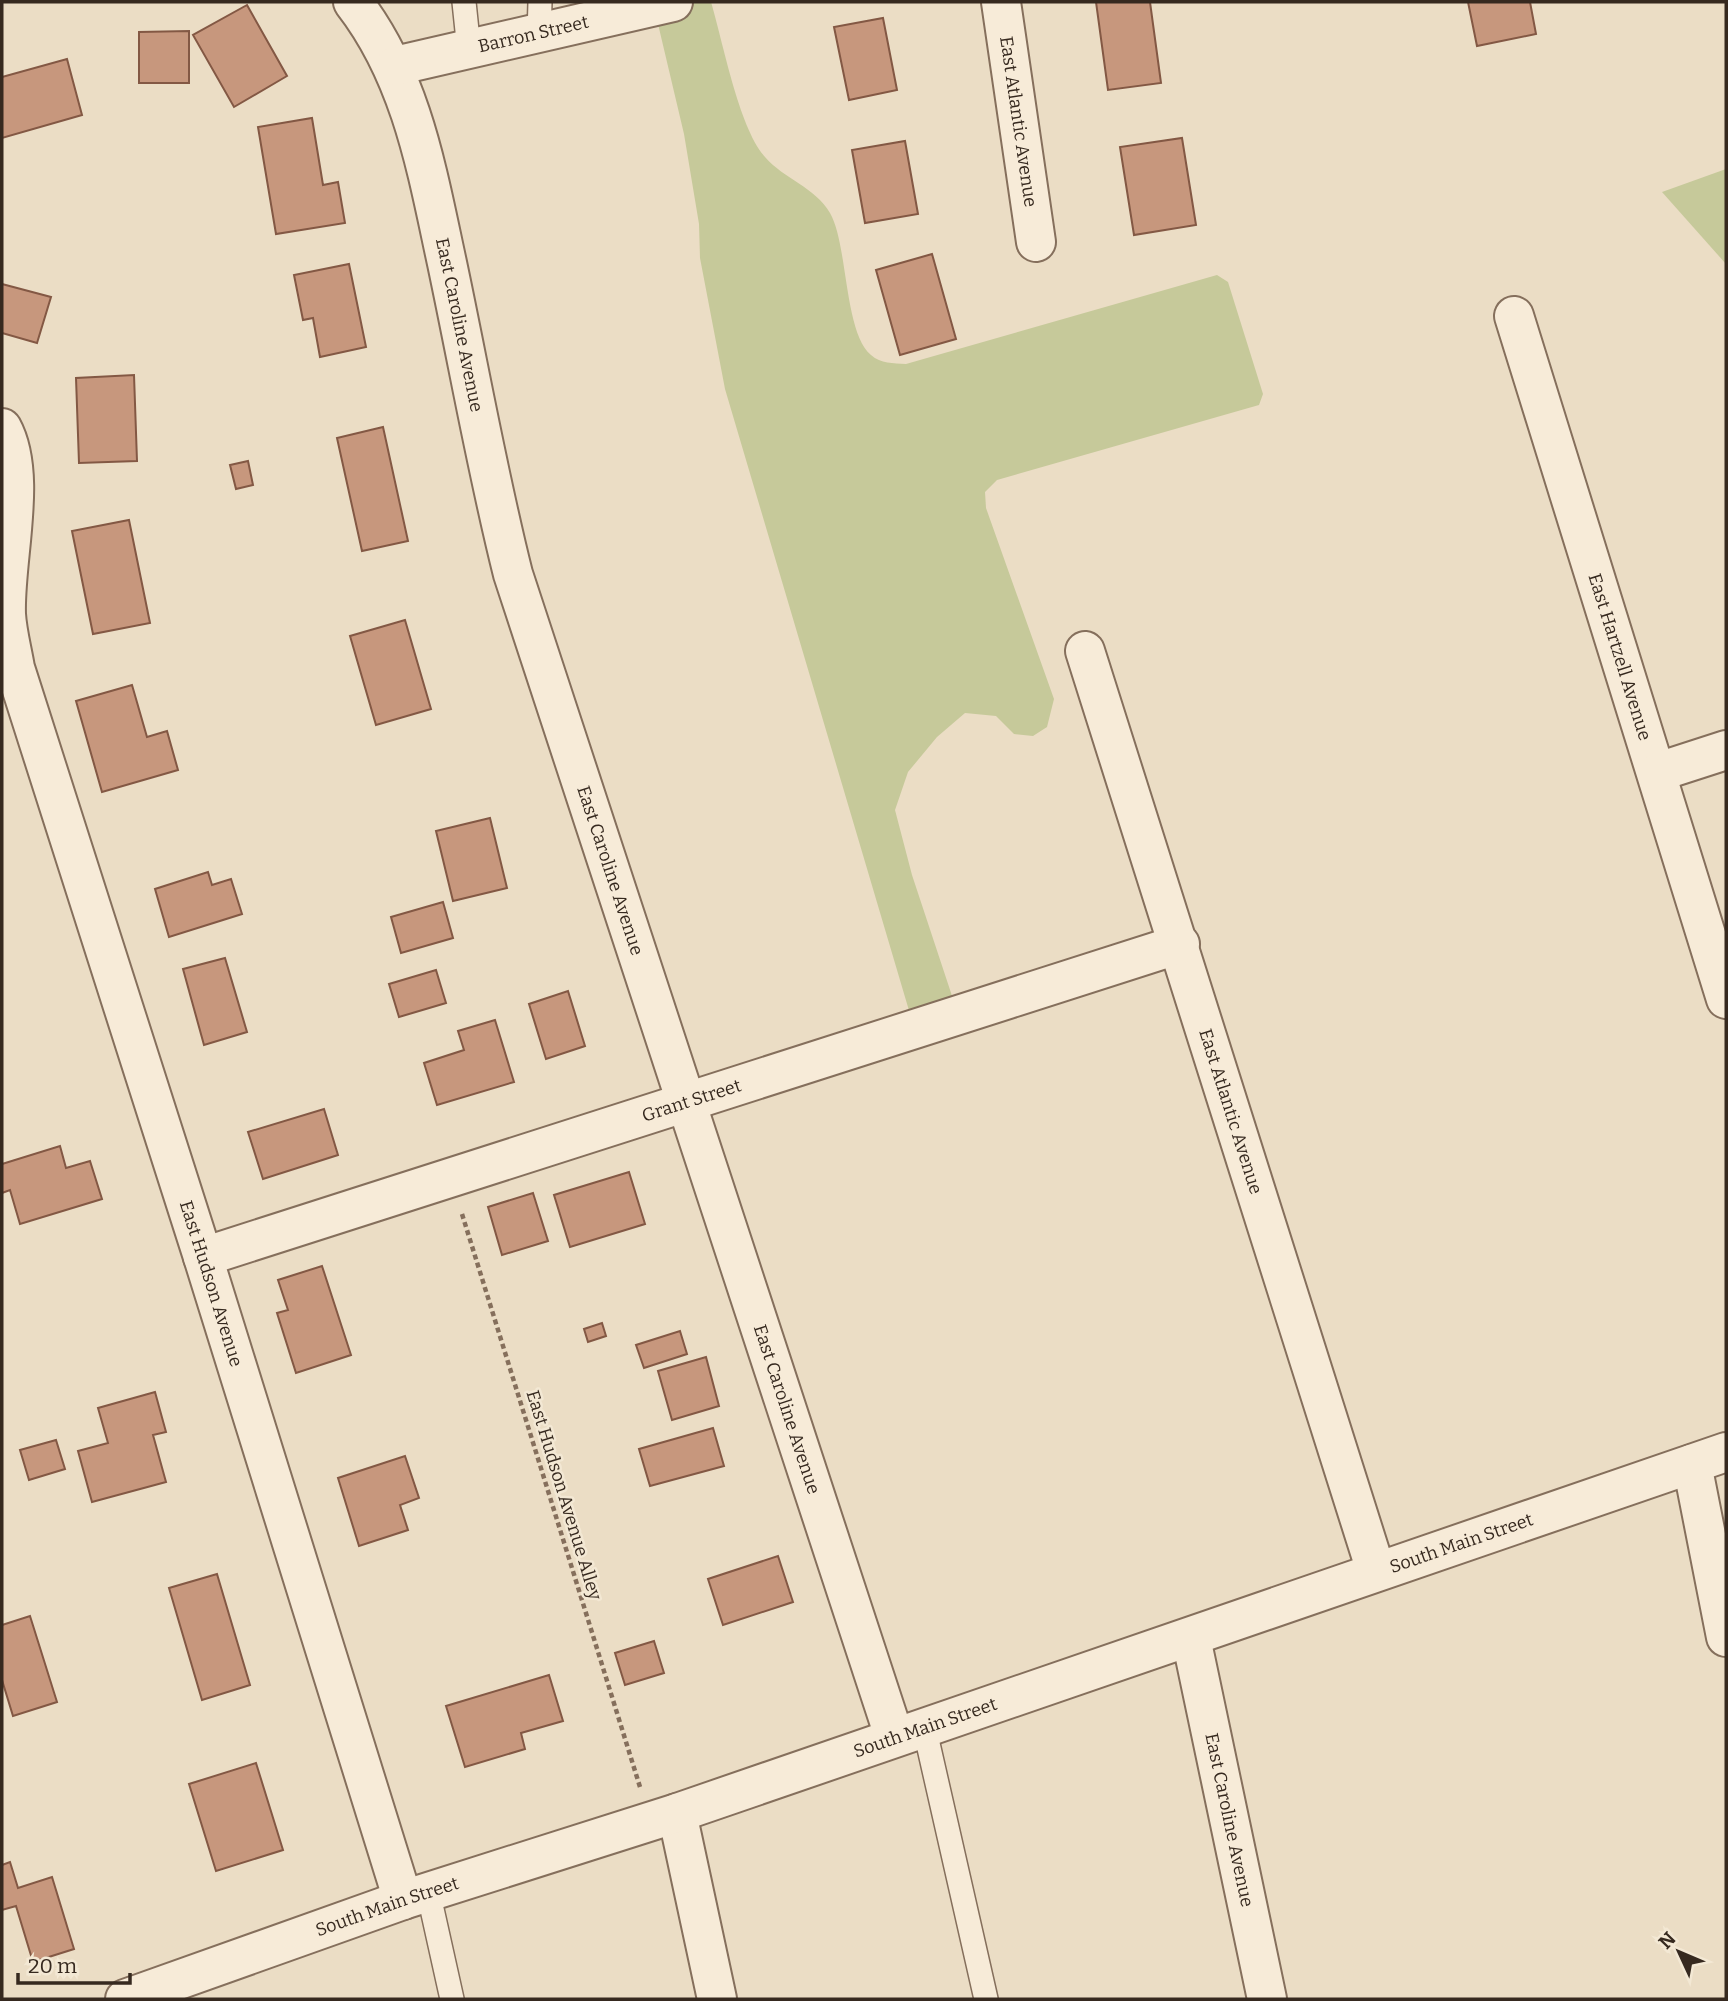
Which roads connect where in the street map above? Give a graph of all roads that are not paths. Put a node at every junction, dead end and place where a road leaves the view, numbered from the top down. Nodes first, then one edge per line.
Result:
1 (353, 2) edge
2 (464, 2) edge
3 (673, 2) edge
4 (1001, 2) edge
5 (539, 18) edge
6 (469, 50) junction
7 (395, 66) junction
8 (1035, 242) dead end
9 (1514, 316) dead end
10 (2, 428) edge
11 (1085, 651) dead end
12 (8, 655) edge
13 (1726, 750) edge
14 (1658, 772) junction
15 (1180, 943) junction
16 (1726, 999) edge
17 (686, 1100) junction
18 (203, 1257) junction
19 (1709, 1458) edge
20 (1376, 1571) junction
21 (1726, 1637) edge
22 (1191, 1638) junction
23 (909, 1731) junction
24 (664, 1817) junction
25 (415, 1896) junction
26 (176, 1991) edge
27 (125, 1999) edge
28 (452, 1999) edge
29 (717, 1999) edge
30 (986, 1999) edge
31 (1267, 1999) edge

1 - 7 street, East Caroline Avenue
2 - 6 lane
3 - 5 street, Barron Street
4 - 8 street, East Atlantic Avenue
5 - 6 street, Barron Street
6 - 7 street, Barron Street
7 - 17 street, East Caroline Avenue
9 - 14 street, East Hartzell Avenue
10 - 12 street, East Hudson Avenue
11 - 15 street, East Atlantic Avenue
12 - 18 street, East Hudson Avenue
13 - 14 street
14 - 16 street, East Hartzell Avenue
15 - 17 street, Grant Street
15 - 20 street, East Atlantic Avenue
17 - 18 street, Grant Street
17 - 23 street, East Caroline Avenue
18 - 25 street, East Hudson Avenue
19 - 20 street, South Main Street
19 - 21 street
20 - 22 street, South Main Street
22 - 23 street, South Main Street
22 - 31 street, East Caroline Avenue
23 - 24 street, South Main Street
23 - 30 lane
24 - 25 street, South Main Street
24 - 29 street
25 - 26 street, South Main Street
25 - 28 lane
26 - 27 street, South Main Street

